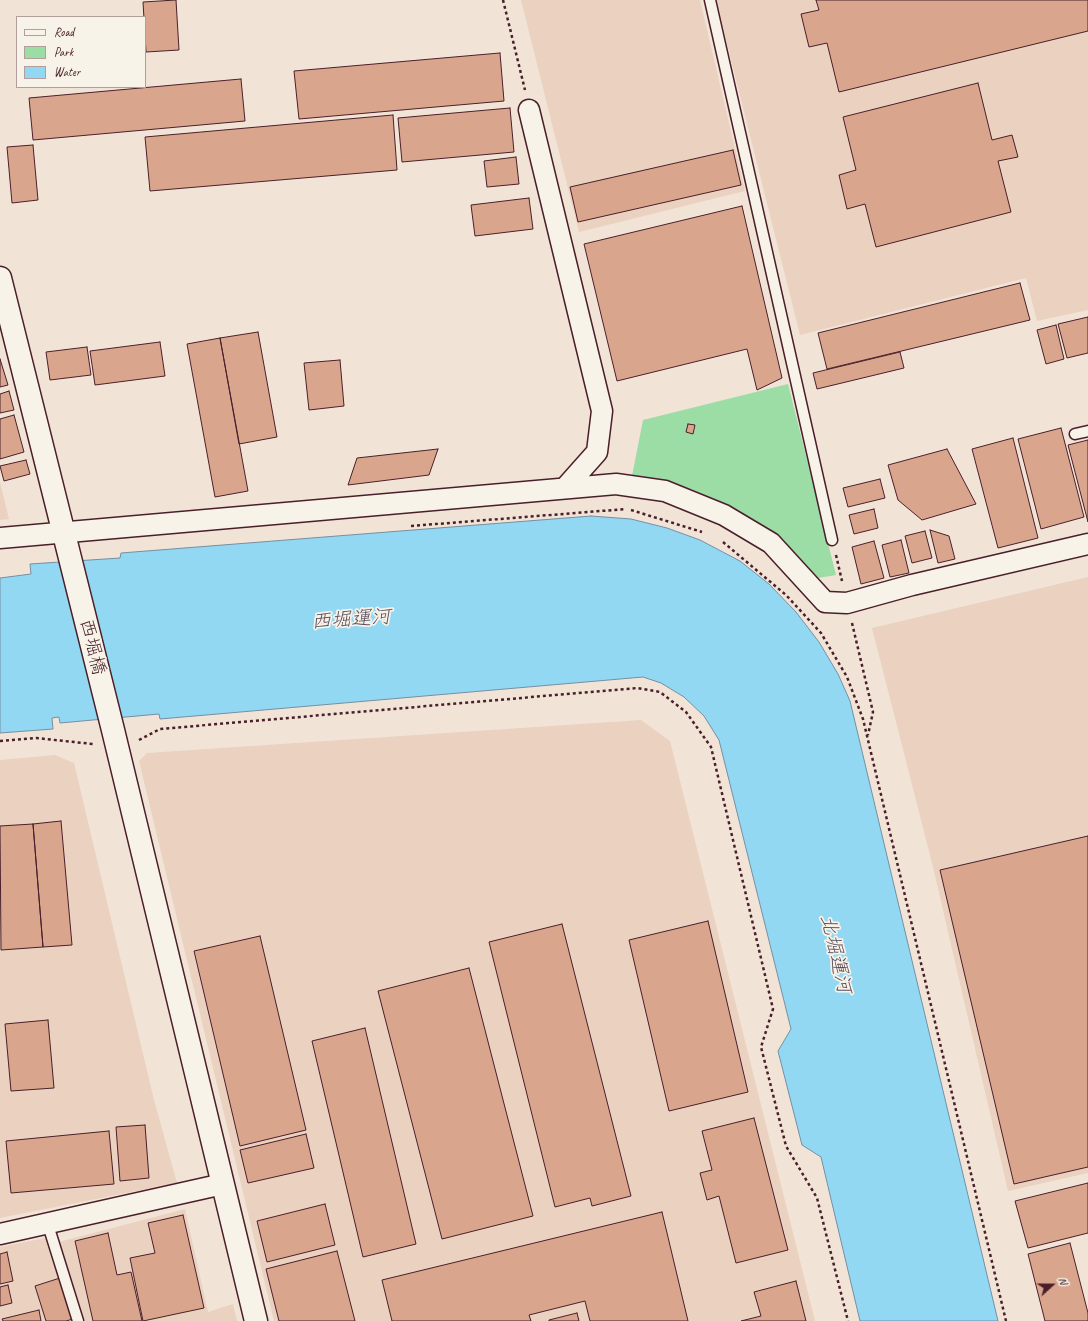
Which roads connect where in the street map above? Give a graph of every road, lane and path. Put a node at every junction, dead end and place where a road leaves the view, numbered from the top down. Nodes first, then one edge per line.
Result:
1 (503, 0) edge
2 (710, 0) edge
3 (529, 110) joint
4 (0, 278) edge
5 (1088, 431) edge
6 (1075, 434) dead end
7 (565, 488) junction
8 (403, 527) dead end
9 (64, 534) junction
10 (708, 534) dead end
11 (0, 538) edge
12 (832, 540) joint
13 (722, 541) dead end
14 (1088, 544) edge
15 (849, 612) junction
16 (868, 736) junction
17 (114, 738) junction
18 (0, 741) edge
19 (223, 1184) junction
20 (48, 1225) junction
21 (0, 1234) edge
22 (78, 1321) edge
23 (256, 1321) edge
24 (848, 1321) edge
25 (1006, 1321) edge

1 - 3 path
2 - 12 lane
3 - 7 street
4 - 9 street, 西堀橋
5 - 6 lane
7 - 9 street
7 - 15 street
8 - 10 path
9 - 11 street
9 - 17 street, 西堀橋
12 - 15 path
13 - 16 path
14 - 15 street
15 - 16 path
16 - 25 path
17 - 18 path
17 - 19 street, 西堀橋
17 - 24 path
19 - 20 street
19 - 23 street, 西堀橋
20 - 21 street
20 - 22 lane

